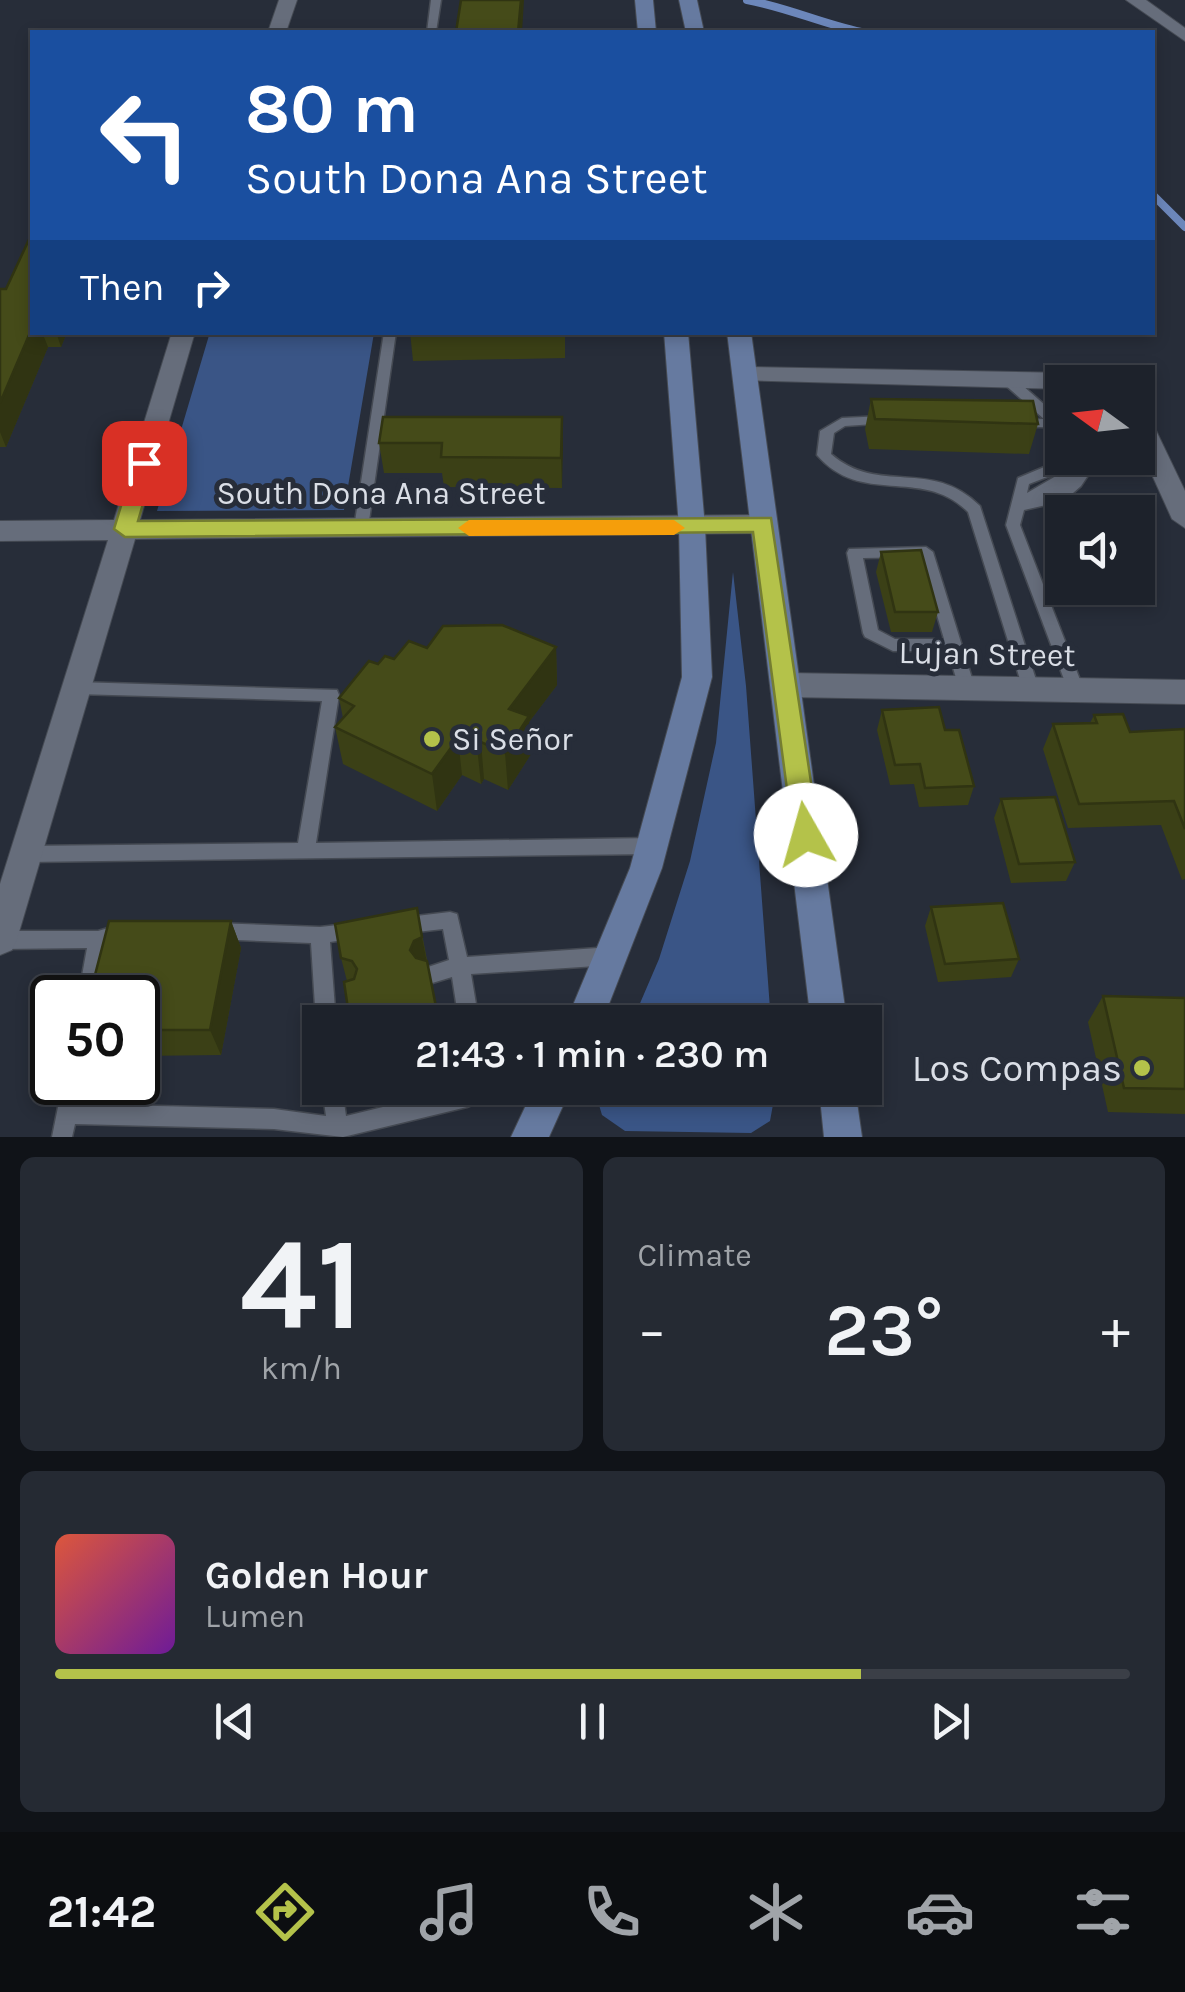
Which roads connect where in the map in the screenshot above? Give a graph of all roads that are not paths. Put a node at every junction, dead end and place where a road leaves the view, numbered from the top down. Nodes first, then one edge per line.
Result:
1 (288, 0) edge
2 (436, 0) edge
3 (644, 0) edge
4 (688, 0) edge
5 (1135, 0) edge
6 (278, 30) edge
7 (432, 30) edge
8 (648, 30) edge
9 (695, 30) edge
10 (1185, 36) edge
11 (183, 335) edge
12 (390, 335) edge
13 (676, 335) edge
14 (739, 335) edge
15 (746, 376) junction
16 (1008, 380) junction
17 (1045, 381) edge
18 (1045, 411) edge
19 (903, 420) edge
20 (1003, 422) edge
21 (1045, 423) edge
22 (1155, 455) edge
23 (1045, 471) edge
24 (1084, 475) edge
25 (1017, 505) junction
26 (1185, 519) edge
27 (763, 524) junction
28 (360, 528) junction
29 (692, 528) junction
30 (125, 529) junction
31 (0, 530) edge
32 (953, 645) junction
33 (788, 686) junction
34 (76, 688) junction
35 (967, 688) junction
36 (1031, 689) junction
37 (1076, 690) junction
38 (1185, 692) edge
39 (652, 846) junction
40 (306, 850) junction
41 (26, 854) junction
42 (138, 928) edge
43 (193, 930) edge
44 (320, 935) junction
45 (0, 939) edge
46 (98, 939) junction
47 (612, 956) junction
48 (460, 966) junction
49 (429, 974) edge
50 (92, 975) edge
51 (350, 998) edge
52 (325, 1005) edge
53 (338, 1005) edge
54 (466, 1005) edge
55 (591, 1005) edge
56 (827, 1005) edge
57 (69, 1105) edge
58 (335, 1105) edge
59 (434, 1105) edge
60 (545, 1105) edge
61 (839, 1105) edge
62 (68, 1114) junction
63 (274, 1128) edge
64 (338, 1128) junction
65 (62, 1137) edge
66 (530, 1137) edge
67 (843, 1137) edge

1 - 6 street
2 - 7 lane
3 - 8 main road
4 - 9 main road
5 - 10 street
11 - 30 street
12 - 28 lane
13 - 29 main road
14 - 15 main road
15 - 16 street
15 - 27 main road
16 - 17 street
16 - 18 lane
19 - 36 lane
20 - 21 lane
22 - 26 street
23 - 25 lane
24 - 25 lane
25 - 37 lane
27 - 29 street, South Dona Ana Street
27 - 33 main road
28 - 29 street, South Dona Ana Street
28 - 30 street, South Dona Ana Street
29 - 39 main road
30 - 31 street, South Dona Ana Street
30 - 34 street
32 - 32 lane
32 - 35 lane
33 - 35 street, Lujan Street
33 - 56 main road
34 - 40 lane
34 - 41 street
35 - 36 street, Lujan Street
36 - 37 street, Lujan Street
37 - 38 street, Lujan Street
39 - 40 lane
39 - 47 main road
40 - 41 lane
41 - 45 street
42 - 46 lane
43 - 44 lane
44 - 48 lane
44 - 52 lane
45 - 46 lane
46 - 50 lane
47 - 48 lane
47 - 55 main road
48 - 49 lane
48 - 54 lane
51 - 53 lane
57 - 62 lane
58 - 64 lane
59 - 64 lane
60 - 66 main road
61 - 67 main road
62 - 63 lane
62 - 65 lane
63 - 64 lane

